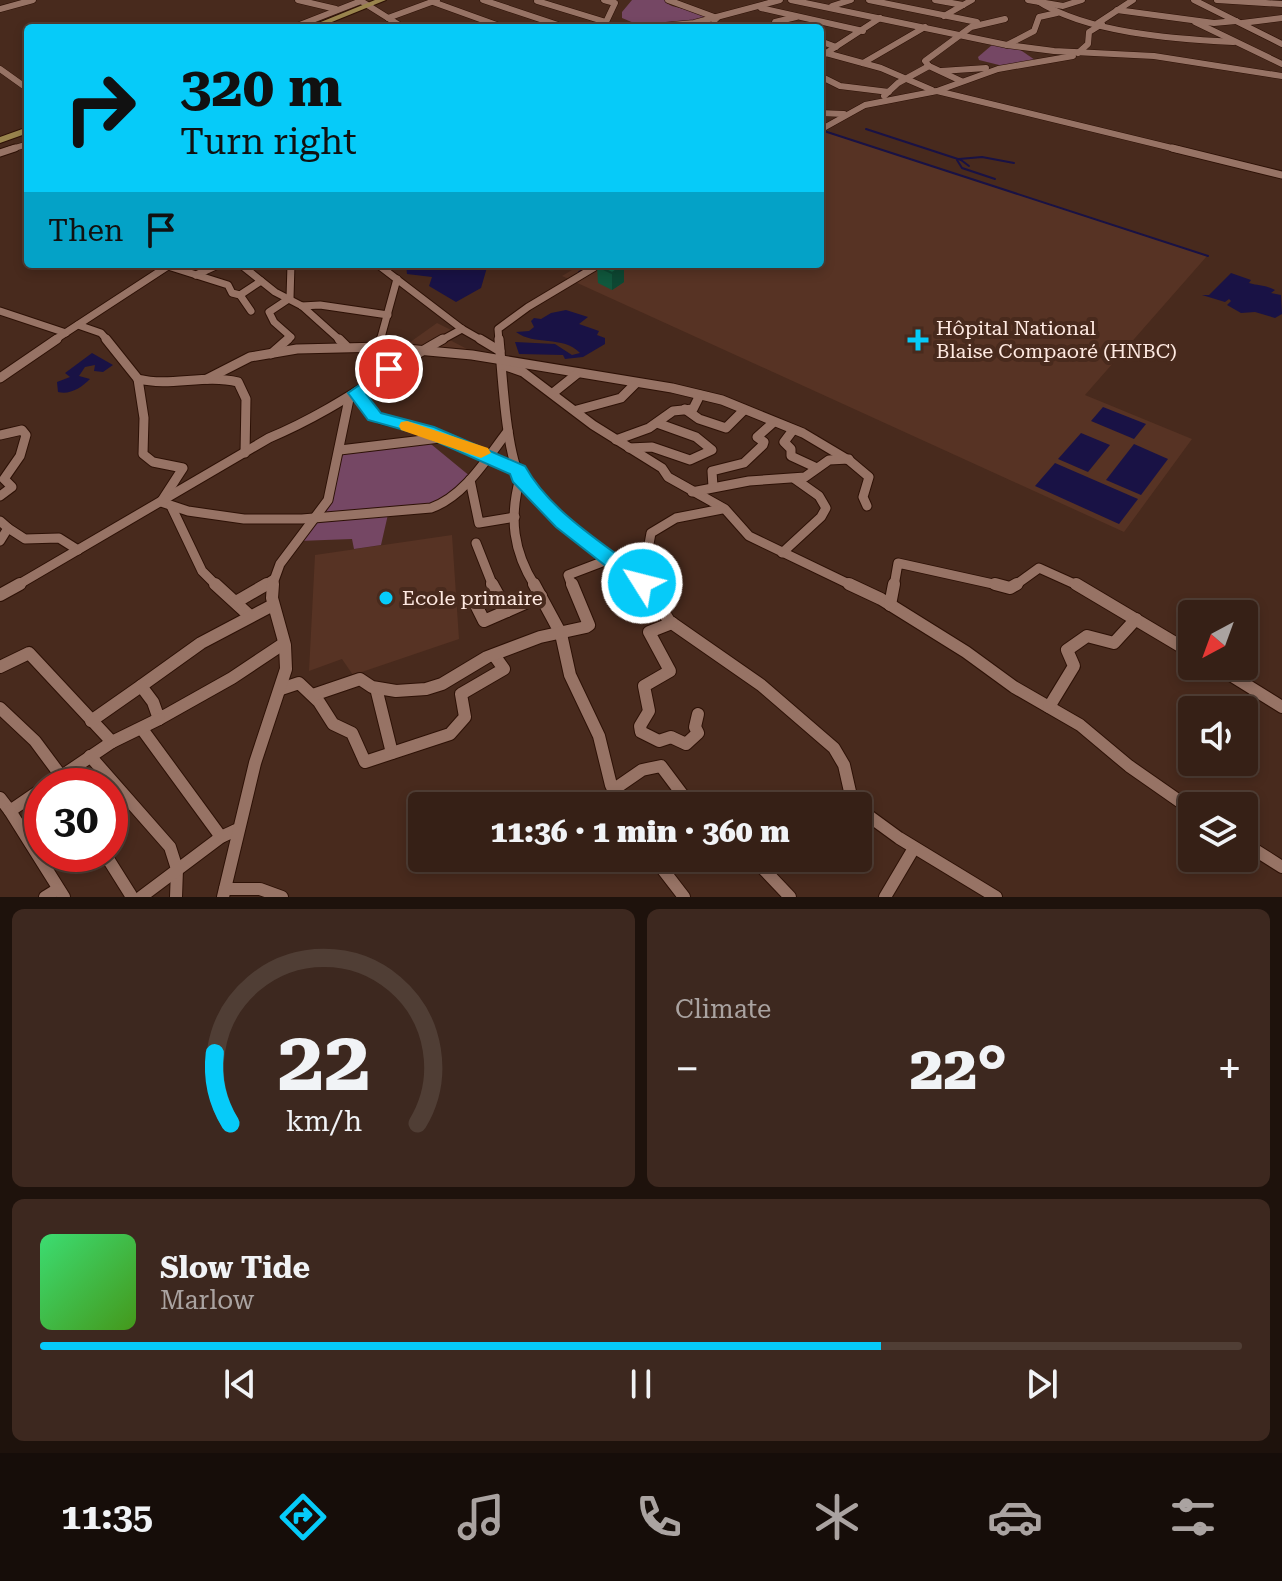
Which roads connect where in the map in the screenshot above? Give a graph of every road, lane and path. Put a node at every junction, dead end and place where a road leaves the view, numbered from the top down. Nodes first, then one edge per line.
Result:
1 (33, 0) edge
2 (298, 0) edge
3 (382, 0) edge
4 (390, 0) edge
5 (483, 0) edge
6 (604, 0) edge
7 (668, 0) edge
8 (780, 0) edge
9 (791, 0) edge
10 (851, 0) edge
11 (869, 0) edge
12 (935, 0) edge
13 (972, 0) edge
14 (1028, 0) edge
15 (1082, 0) edge
16 (1133, 0) edge
17 (1194, 0) edge
18 (1217, 0) edge
19 (435, 1) edge
20 (537, 1) edge
21 (1036, 1) edge
22 (362, 3) edge
23 (1282, 4) edge
24 (963, 5) junction
25 (832, 7) junction
26 (757, 8) junction
27 (0, 9) edge
28 (339, 9) junction
29 (1117, 10) junction
30 (1060, 12) junction
31 (800, 16) junction
32 (944, 16) junction
33 (1159, 16) junction
34 (388, 18) junction
35 (716, 18) junction
36 (880, 18) junction
37 (1282, 18) edge
38 (1005, 19) dead end
39 (1190, 20) junction
40 (1151, 21) dead end
41 (977, 22) junction
42 (1239, 22) junction
43 (1100, 23) junction
44 (302, 24) edge
45 (318, 24) edge
46 (327, 24) edge
47 (398, 24) edge
48 (495, 24) edge
49 (555, 24) edge
50 (602, 24) edge
51 (605, 24) edge
52 (669, 24) edge
53 (715, 24) edge
54 (779, 24) edge
55 (1220, 24) junction
56 (1143, 26) dead end
57 (925, 27) junction
58 (1204, 27) junction
59 (863, 31) junction
60 (1135, 31) junction
61 (960, 34) junction
62 (824, 42) edge
63 (1233, 42) junction
64 (1282, 44) edge
65 (1007, 45) junction
66 (836, 47) junction
67 (1077, 53) junction
68 (824, 54) edge
69 (824, 55) edge
70 (863, 63) junction
71 (1282, 64) edge
72 (929, 66) junction
73 (0, 69) edge
74 (998, 69) junction
75 (940, 72) junction
76 (1282, 76) edge
77 (907, 78) junction
78 (824, 79) edge
79 (961, 81) junction
80 (24, 86) edge
81 (936, 91) junction
82 (889, 92) junction
83 (876, 102) junction
84 (824, 113) edge
85 (846, 114) junction
86 (824, 128) edge
87 (24, 133) edge
88 (0, 142) edge
89 (24, 145) edge
90 (0, 153) edge
91 (1282, 175) edge
92 (163, 268) edge
93 (177, 268) edge
94 (211, 268) edge
95 (245, 268) edge
96 (291, 268) edge
97 (382, 268) edge
98 (593, 268) edge
99 (196, 275) junction
100 (397, 279) junction
101 (261, 281) junction
102 (240, 295) junction
103 (290, 298) junction
104 (302, 306) junction
105 (0, 311) edge
106 (251, 311) dead end
107 (388, 315) junction
108 (78, 325) junction
109 (462, 329) junction
110 (66, 333) junction
111 (346, 346) junction
112 (378, 349) junction
113 (423, 352) junction
114 (271, 354) junction
115 (501, 359) junction
116 (578, 373) junction
117 (376, 377) junction
118 (0, 378) edge
119 (138, 379) junction
120 (207, 379) junction
121 (636, 383) junction
122 (553, 393) junction
123 (700, 395) junction
124 (353, 396) junction
125 (685, 409) junction
126 (577, 410) junction
127 (744, 410) junction
128 (774, 422) junction
129 (657, 423) junction
130 (793, 430) junction
131 (508, 431) junction
132 (0, 435) edge
133 (445, 438) junction
134 (616, 440) junction
135 (629, 448) junction
136 (340, 450) junction
137 (245, 453) junction
138 (489, 456) junction
139 (849, 459) junction
140 (817, 468) junction
141 (519, 474) junction
142 (795, 479) junction
143 (470, 480) junction
144 (713, 487) junction
145 (692, 492) junction
146 (0, 496) edge
147 (166, 504) junction
148 (867, 506) dead end
149 (725, 509) junction
150 (515, 517) junction
151 (316, 519) junction
152 (4, 525) edge
153 (0, 541) edge
154 (476, 543) dead end
155 (78, 550) junction
156 (782, 553) junction
157 (610, 559) junction
158 (274, 579) junction
159 (642, 583) junction
160 (2, 590) edge
161 (541, 596) junction
162 (474, 601) dead end
163 (236, 602) junction
164 (273, 605) junction
165 (890, 605) junction
166 (507, 611) junction
167 (250, 616) junction
168 (1136, 619) junction
169 (672, 623) junction
170 (561, 634) junction
171 (283, 644) junction
172 (1178, 644) edge
173 (494, 655) junction
174 (0, 667) edge
175 (1239, 680) edge
176 (141, 686) junction
177 (376, 688) junction
178 (281, 689) junction
179 (313, 695) junction
180 (1049, 707) junction
181 (1282, 707) edge
182 (0, 708) edge
183 (698, 714) dead end
184 (159, 719) junction
185 (91, 721) junction
186 (142, 729) junction
187 (112, 742) junction
188 (392, 753) junction
189 (90, 756) junction
190 (45, 768) edge
191 (73, 768) edge
192 (613, 790) joint
193 (680, 792) edge
194 (0, 798) edge
195 (1178, 800) edge
196 (24, 802) edge
197 (10, 811) junction
198 (236, 830) junction
199 (221, 837) junction
200 (914, 848) junction
201 (1258, 852) edge
202 (1282, 867) edge
203 (177, 869) junction
204 (116, 872) edge
205 (665, 872) edge
206 (766, 872) edge
207 (61, 893) edge
208 (224, 893) edge
209 (45, 897) edge
210 (132, 897) edge
211 (141, 897) edge
212 (176, 897) edge
213 (282, 897) edge
214 (684, 897) edge
215 (790, 897) edge
216 (885, 897) edge
217 (996, 897) edge

1 - 27 street
2 - 28 street
3 - 22 main road
4 - 22 main road
5 - 49 street
6 - 51 street
7 - 35 street
8 - 26 street
9 - 25 street
10 - 25 street
11 - 32 street
12 - 24 street
13 - 24 street
14 - 21 street
15 - 21 street
16 - 29 street
17 - 42 street
18 - 23 street
19 - 34 street
19 - 48 street
20 - 50 street
21 - 30 street
22 - 28 street
22 - 34 street
22 - 45 main road
22 - 46 main road
24 - 32 street
25 - 36 street
26 - 31 street
26 - 35 street
28 - 44 street
29 - 33 street
29 - 43 street
30 - 43 street
30 - 65 street
31 - 54 street
31 - 59 street
32 - 41 street
33 - 39 street
33 - 40 street
34 - 47 street
35 - 52 street
35 - 53 street
36 - 57 street
36 - 59 street
37 - 42 street
38 - 41 street
39 - 55 street
39 - 58 street
41 - 61 street
42 - 55 street
42 - 64 street
43 - 60 street
43 - 67 street
55 - 58 street
56 - 60 street
57 - 61 street
57 - 70 street
58 - 63 street
59 - 66 street
60 - 63 street
61 - 65 street
61 - 72 street
62 - 66 street
63 - 71 street
65 - 67 street
66 - 68 street
67 - 74 street
67 - 76 street
69 - 70 street
70 - 77 street
72 - 75 street
72 - 77 street
73 - 80 street
74 - 75 street
74 - 79 street
75 - 79 street
77 - 81 street
77 - 82 street
78 - 82 street
79 - 81 street
81 - 83 street
81 - 91 street
82 - 83 street
83 - 85 street
84 - 85 street
85 - 86 street
87 - 88 main road
89 - 90 street
92 - 108 street
93 - 99 street
94 - 99 street
95 - 101 street
96 - 103 street
97 - 100 street
98 - 115 street
99 - 102 street
100 - 107 street
100 - 109 street
101 - 102 street
101 - 103 street
102 - 106 street
103 - 104 street
103 - 114 street
104 - 107 street
104 - 111 street
105 - 110 street
107 - 112 street
108 - 110 street
108 - 119 street
109 - 113 street
109 - 115 street
110 - 118 street
111 - 112 street
111 - 114 street
112 - 113 street
112 - 117 street
113 - 115 street
113 - 117 street
114 - 120 street
115 - 116 street
115 - 122 street
115 - 131 street
116 - 121 street
116 - 122 street
117 - 124 street
119 - 120 street
119 - 147 street
120 - 137 street
121 - 123 street
121 - 126 street
122 - 126 street
123 - 125 street
123 - 127 street
124 - 133 street
124 - 136 street
124 - 137 street
125 - 127 street
125 - 129 street
126 - 134 street
127 - 128 street
128 - 130 street
128 - 144 street
129 - 134 street
129 - 135 street
130 - 139 street
130 - 140 street
131 - 138 street
131 - 141 street
132 - 146 street
133 - 136 street
133 - 138 street
134 - 135 street
135 - 145 street
136 - 151 street
137 - 147 street
138 - 141 street
138 - 143 street
139 - 140 street
139 - 148 street
140 - 142 street
141 - 150 street
141 - 157 street
142 - 144 street
142 - 156 street
143 - 150 street
143 - 151 street
144 - 145 street
145 - 149 street
147 - 151 street
147 - 155 street
147 - 163 street
149 - 156 street
149 - 159 street
150 - 161 street
151 - 158 street
152 - 153 street
152 - 155 street
154 - 166 street
155 - 160 street
156 - 165 street
157 - 159 street
157 - 170 street
158 - 163 street
158 - 164 street
159 - 169 street
161 - 166 street
161 - 170 street
162 - 166 street
163 - 167 street
164 - 167 street
164 - 171 street
165 - 168 street
165 - 180 street
167 - 176 street
168 - 172 street
168 - 180 street
169 - 183 street
169 - 200 street
170 - 173 street
170 - 192 street
171 - 178 street
171 - 184 street
173 - 177 street
173 - 188 street
174 - 185 street
175 - 181 street
176 - 184 street
176 - 185 street
177 - 179 street
177 - 188 street
178 - 179 street
178 - 198 street
179 - 188 street
180 - 195 street
182 - 190 street
184 - 186 street
185 - 187 street
186 - 187 street
186 - 199 street
187 - 189 street
189 - 191 street
189 - 203 street
192 - 193 street
194 - 197 street
196 - 197 street
197 - 207 street
198 - 199 street
198 - 208 street
199 - 203 street
200 - 216 street
200 - 217 street
201 - 202 street
203 - 211 street
203 - 212 street
204 - 210 street
205 - 214 street
206 - 215 street
207 - 209 street
208 - 213 street

